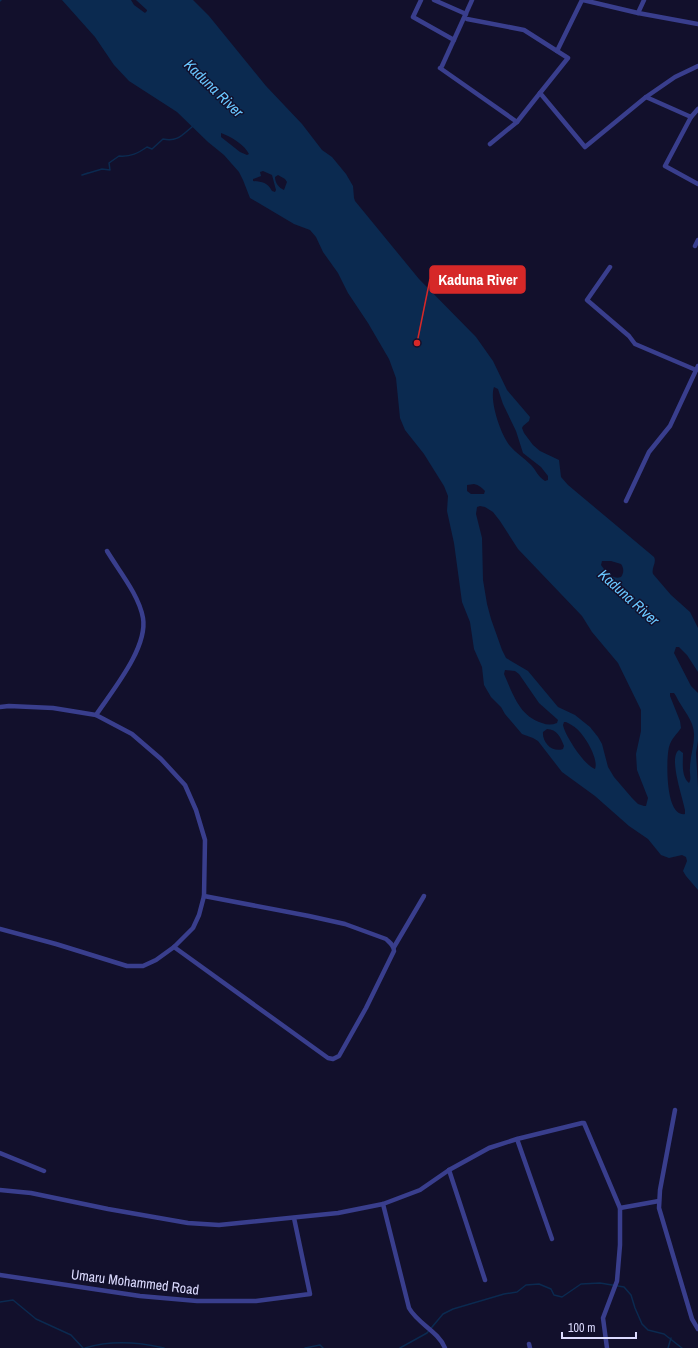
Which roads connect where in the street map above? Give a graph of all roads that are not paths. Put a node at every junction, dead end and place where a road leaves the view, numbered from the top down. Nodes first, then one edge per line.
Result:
1 (421, 0) edge
2 (434, 0) edge
3 (472, 0) edge
4 (582, 0) edge
5 (644, 0) edge
6 (638, 12) junction
7 (467, 16) junction
8 (698, 24) edge
9 (454, 40) junction
10 (557, 51) junction
11 (698, 66) edge
12 (540, 93) junction
13 (646, 97) junction
14 (698, 109) edge
15 (691, 118) junction
16 (517, 122) junction
17 (490, 144) dead end
18 (698, 184) edge
19 (698, 240) edge
20 (695, 246) dead end
21 (610, 267) dead end
22 (697, 368) edge
23 (626, 500) dead end
24 (107, 551) dead end
25 (0, 707) edge
26 (96, 715) junction
27 (204, 896) junction
28 (424, 896) dead end
29 (0, 929) edge
30 (174, 947) junction
31 (394, 948) junction
32 (675, 1110) dead end
33 (517, 1139) junction
34 (0, 1153) edge
35 (449, 1170) junction
36 (44, 1171) dead end
37 (0, 1190) edge
38 (659, 1201) junction
39 (383, 1204) junction
40 (620, 1208) junction
41 (294, 1218) junction
42 (552, 1239) dead end
43 (0, 1275) edge
44 (485, 1280) dead end
45 (698, 1329) edge
46 (445, 1348) edge
47 (607, 1348) edge

1 - 9 street
2 - 7 street
3 - 7 street
4 - 6 street
4 - 10 street
5 - 6 street
6 - 8 street
7 - 9 street
7 - 10 street
9 - 16 street
10 - 12 street
11 - 13 street
12 - 13 street
12 - 16 street
13 - 15 street
14 - 15 street
15 - 18 street
16 - 17 street
19 - 20 street
21 - 22 street
22 - 23 street
24 - 26 street
25 - 26 street
26 - 27 street
27 - 30 street
27 - 31 street
28 - 31 street
29 - 30 street
30 - 31 street
32 - 38 street
33 - 35 street
33 - 40 street
33 - 42 street
34 - 36 street
35 - 39 street
35 - 44 street
37 - 41 street
38 - 40 street
38 - 45 street
39 - 41 street
39 - 46 street
40 - 47 street
41 - 43 street, Umaru Mohammed Road

